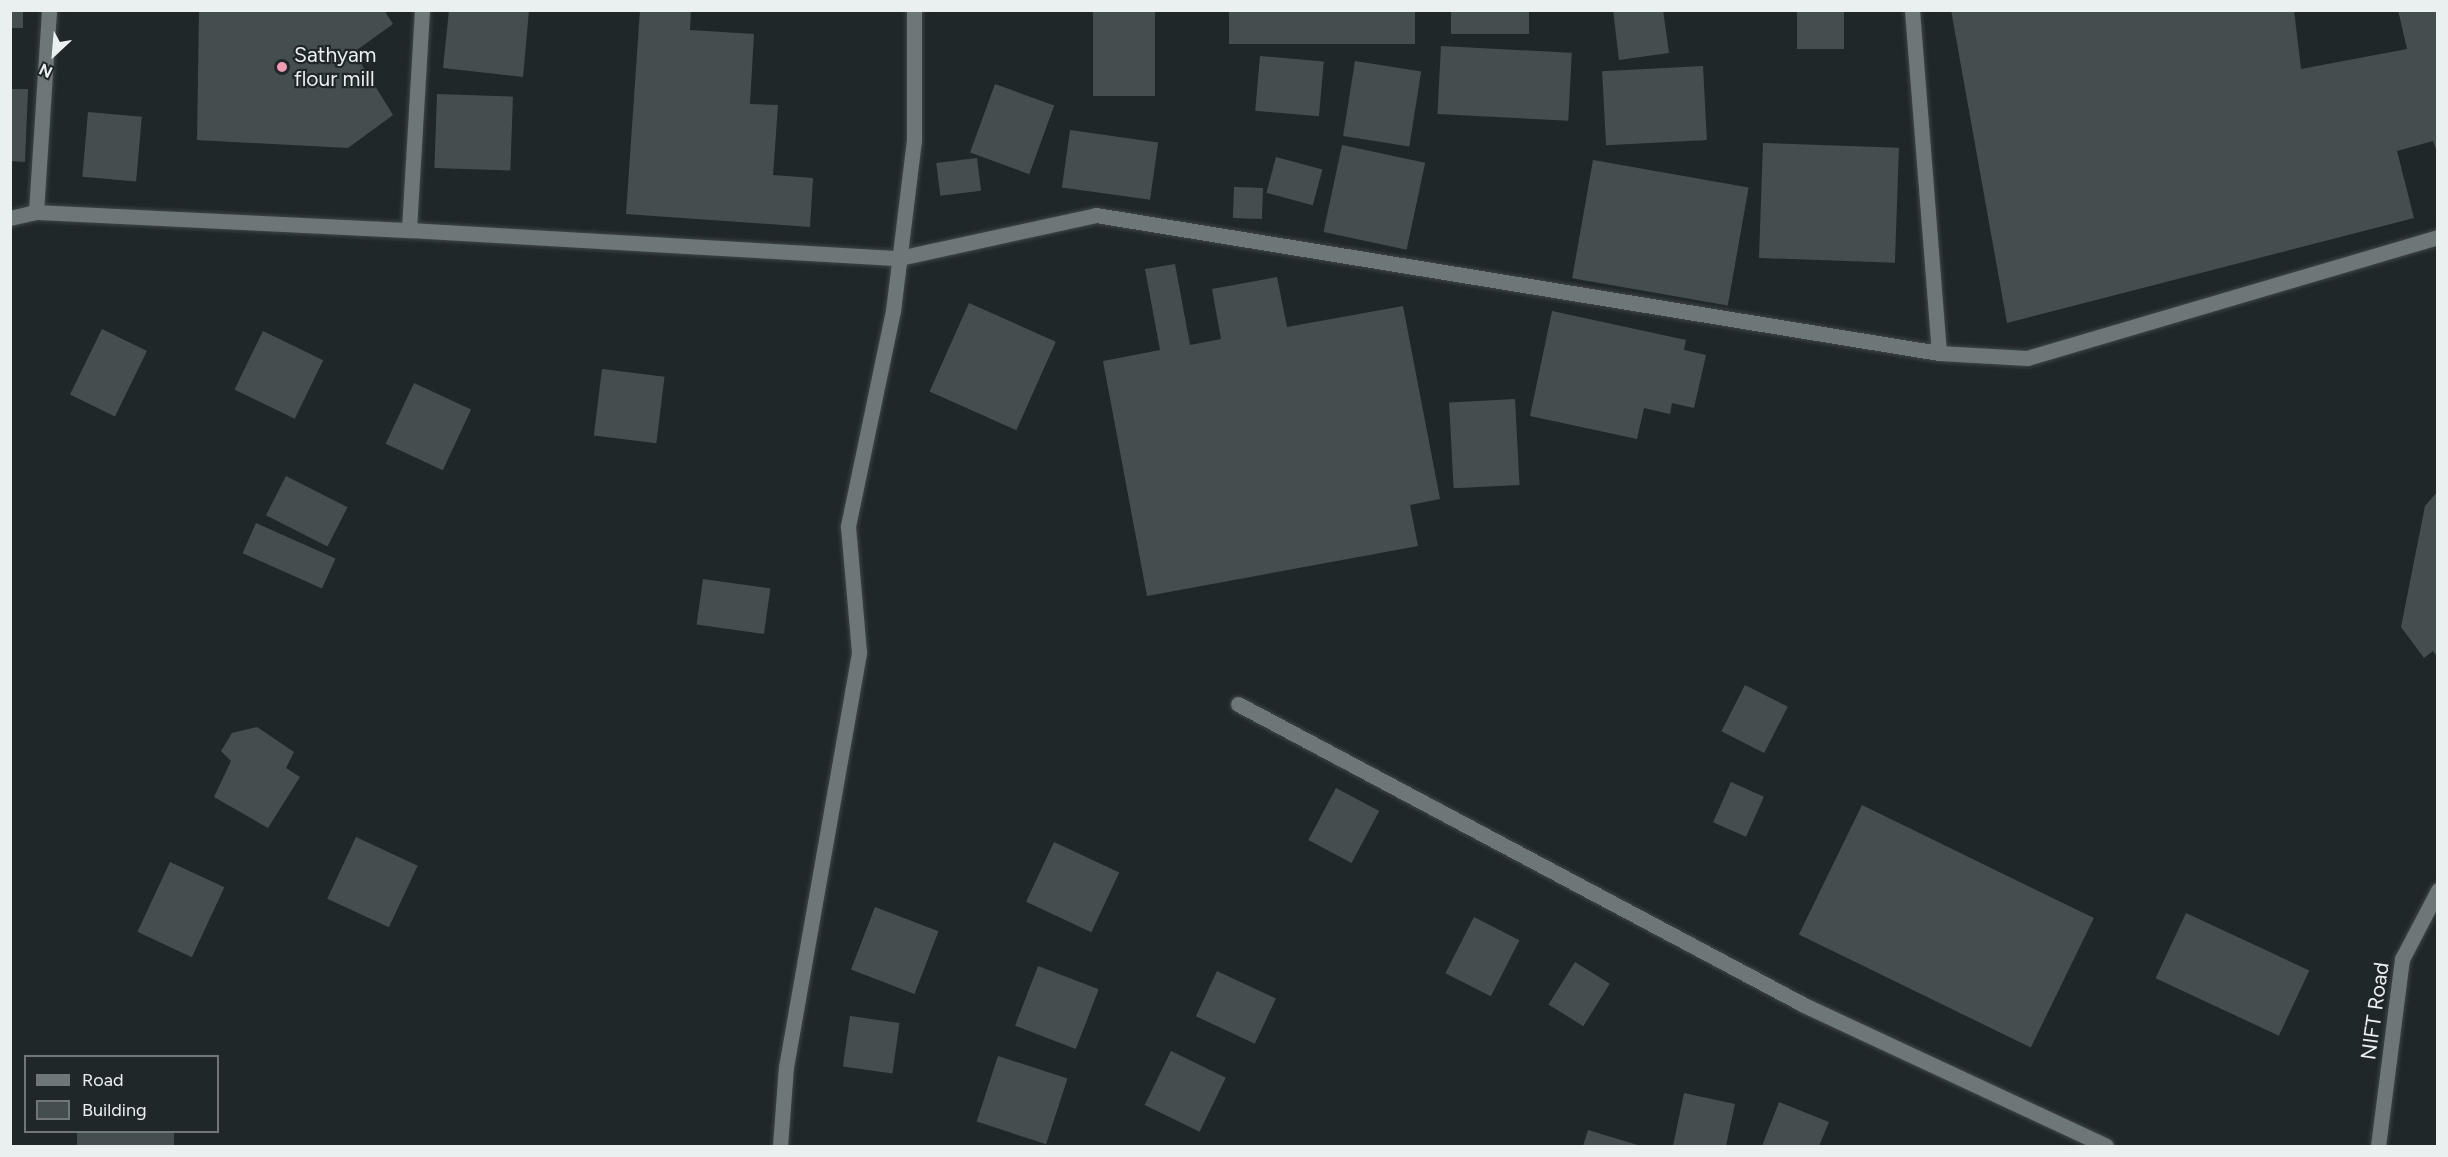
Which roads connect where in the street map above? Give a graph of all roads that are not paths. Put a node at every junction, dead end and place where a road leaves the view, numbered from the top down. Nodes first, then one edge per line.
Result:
1 (49, 10) edge
2 (422, 10) edge
3 (914, 10) edge
4 (1912, 10) edge
5 (36, 212) junction
6 (10, 218) edge
7 (409, 230) junction
8 (2438, 237) edge
9 (899, 258) junction
10 (1939, 353) junction
11 (1238, 704) dead end
12 (2438, 890) edge
13 (780, 1146) edge
14 (2106, 1146) edge
15 (2378, 1146) edge

1 - 5 street
2 - 7 street
3 - 9 street
4 - 10 street
5 - 6 street
5 - 7 street
7 - 9 street
8 - 10 street
9 - 10 street
9 - 13 street
11 - 14 street
12 - 15 street, NIFT Road

